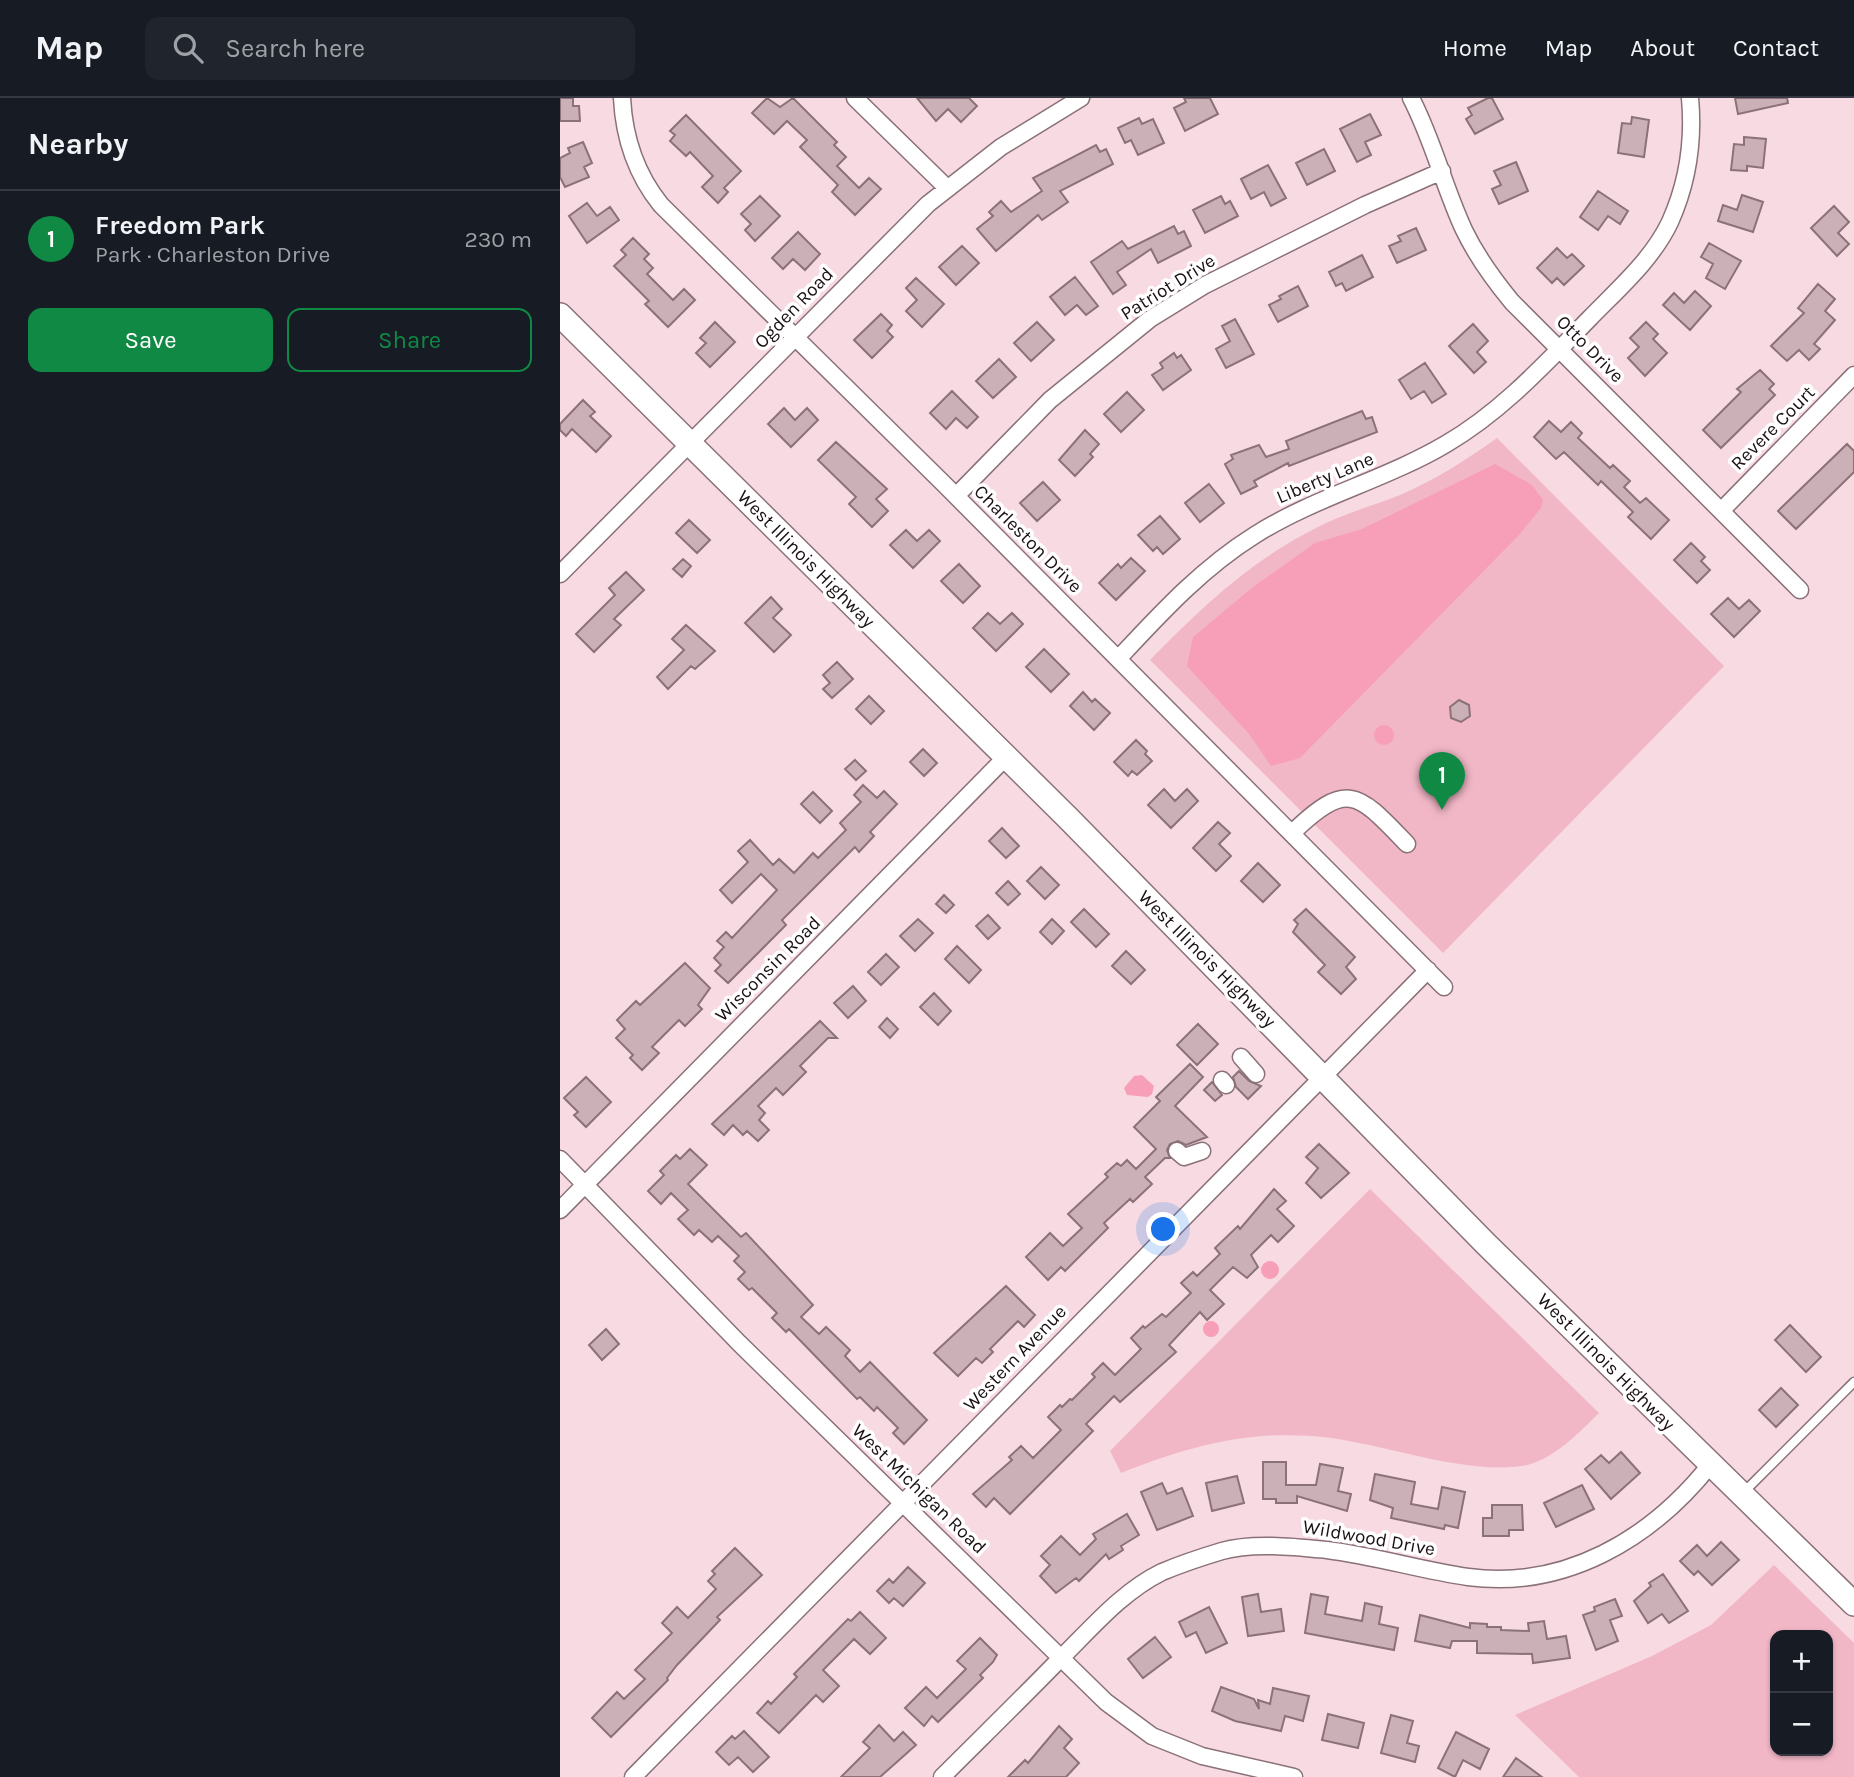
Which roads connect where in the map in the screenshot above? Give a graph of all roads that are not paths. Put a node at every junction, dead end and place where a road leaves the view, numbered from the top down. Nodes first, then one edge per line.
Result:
1 (622, 98) edge
2 (855, 98) edge
3 (1081, 98) edge
4 (1411, 98) edge
5 (1690, 98) edge
6 (1441, 171) junction
7 (946, 187) junction
8 (560, 314) edge
9 (795, 338) junction
10 (1560, 349) junction
11 (1854, 375) edge
12 (689, 444) junction
13 (956, 496) junction
14 (1721, 511) junction
15 (560, 574) edge
16 (1800, 590) dead end
17 (1118, 659) junction
18 (1006, 757) junction
19 (1292, 833) junction
20 (1407, 844) dead end
21 (1428, 970) junction
22 (1444, 987) dead end
23 (1241, 1057) dead end
24 (1256, 1074) dead end
25 (1324, 1076) junction
26 (1177, 1151) dead end
27 (1202, 1151) dead end
28 (560, 1159) edge
29 (584, 1183) junction
30 (560, 1210) edge
31 (1854, 1382) edge
32 (1710, 1465) junction
33 (1742, 1494) junction
34 (903, 1503) junction
35 (1854, 1604) edge
36 (1061, 1658) junction
37 (633, 1777) edge
38 (942, 1777) edge
39 (1294, 1777) edge

1 - 9 street, Charleston Drive
2 - 7 street
3 - 7 street, Ogden Road
4 - 6 street, Otto Drive
5 - 10 street, Liberty Lane
6 - 10 street, Otto Drive
6 - 13 street, Patriot Drive
7 - 9 street, Ogden Road
8 - 12 street, West Illinois Highway
9 - 12 street, Ogden Road
9 - 13 street, Charleston Drive
10 - 14 street, Otto Drive
10 - 17 street, Liberty Lane
11 - 14 street, Revere Court
12 - 15 street, Ogden Road
12 - 18 street, West Illinois Highway
13 - 17 street, Charleston Drive
14 - 16 street, Otto Drive
17 - 19 street, Charleston Drive
18 - 25 street, West Illinois Highway
18 - 29 street, Wisconsin Road
19 - 20 street
19 - 21 street, Charleston Drive
21 - 22 street, Charleston Drive
21 - 25 street, Western Avenue
23 - 24 street
25 - 32 street, West Illinois Highway
25 - 34 street, Western Avenue
26 - 27 street
28 - 29 street, West Michigan Road
29 - 30 street, Wisconsin Road
29 - 34 street, West Michigan Road
31 - 33 lane
32 - 33 street, West Illinois Highway
32 - 36 street, Wildwood Drive
33 - 35 street, West Illinois Highway
34 - 36 street, West Michigan Road
34 - 37 street, Western Avenue
36 - 38 street, Wildwood Drive
36 - 39 street, West Michigan Road

